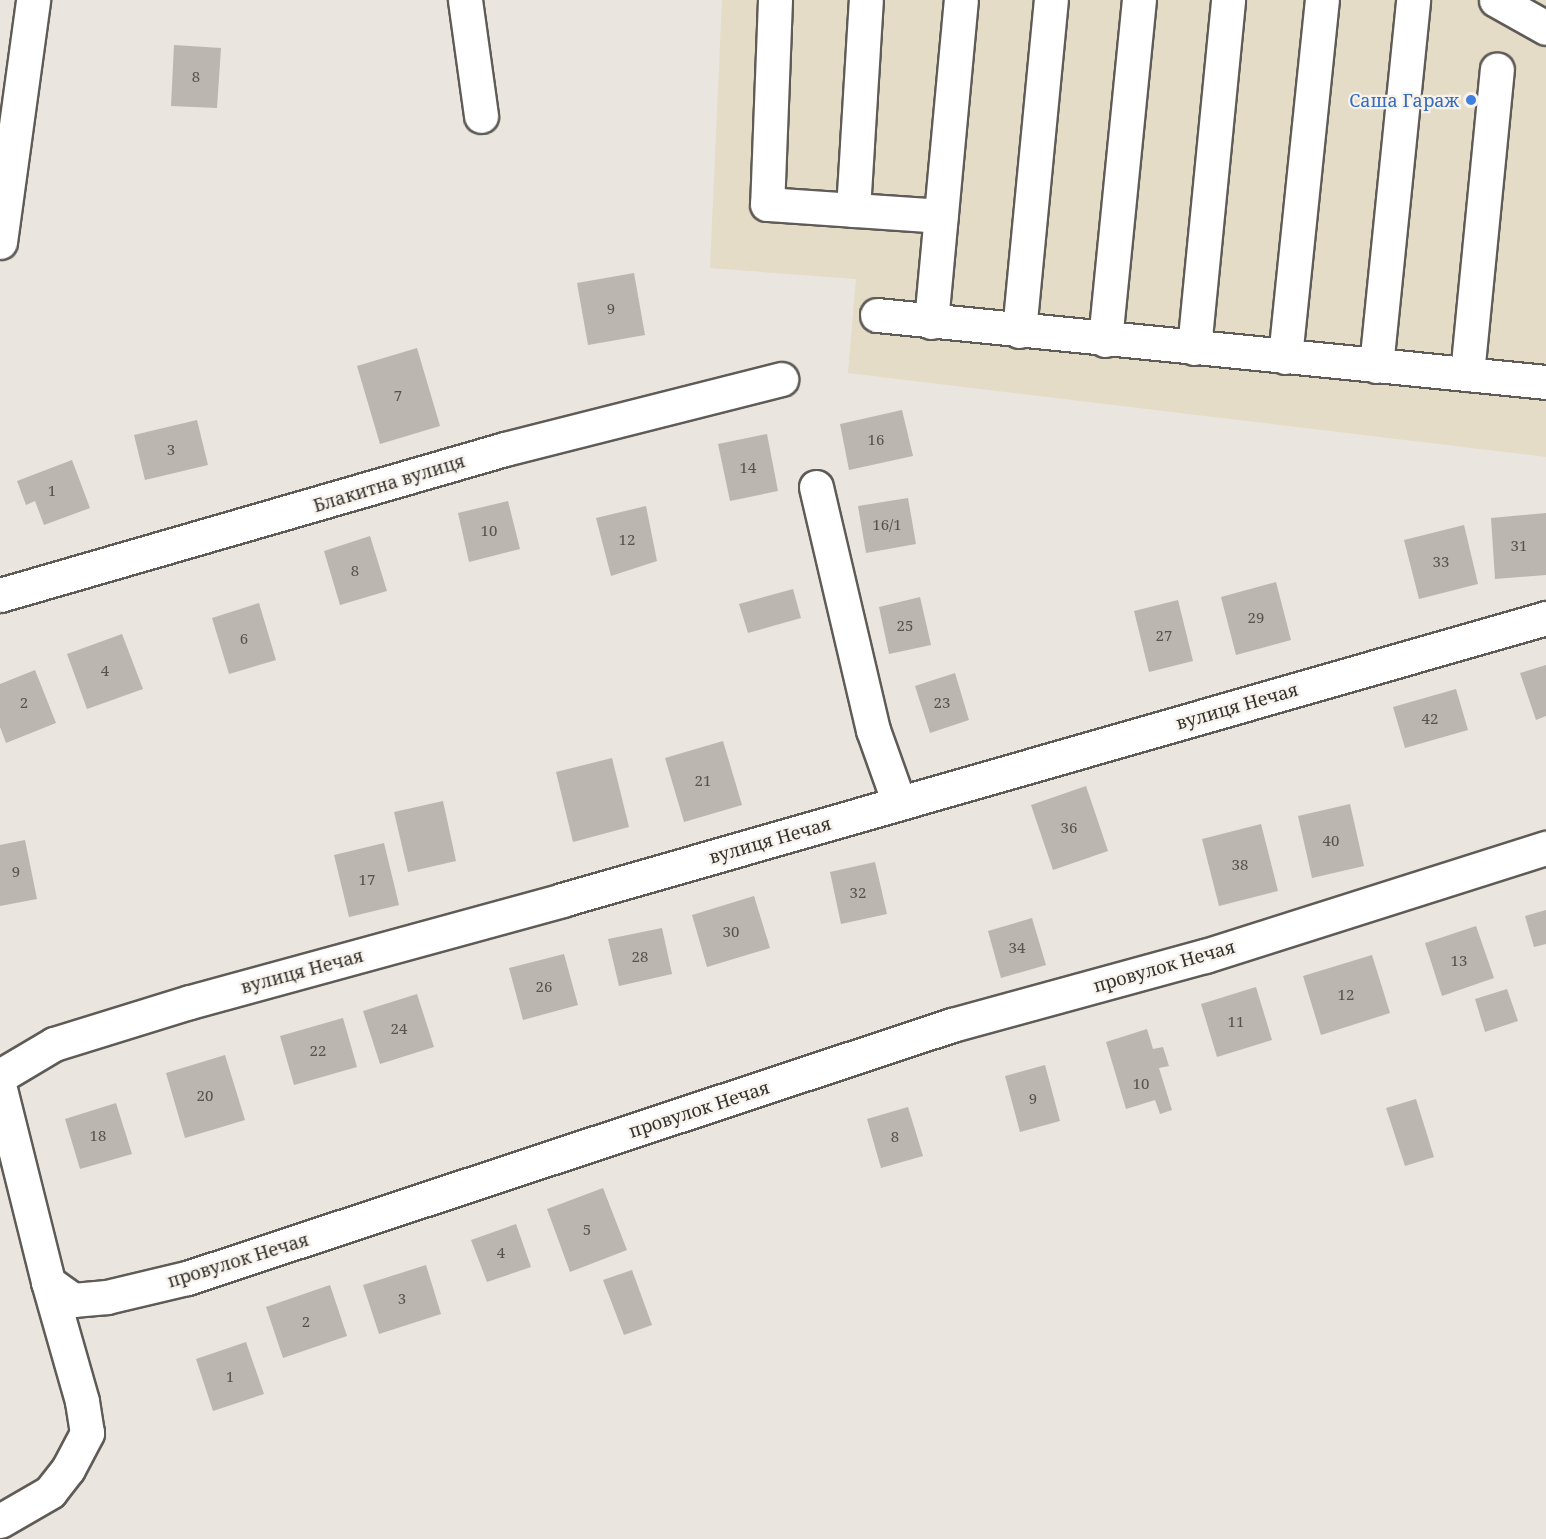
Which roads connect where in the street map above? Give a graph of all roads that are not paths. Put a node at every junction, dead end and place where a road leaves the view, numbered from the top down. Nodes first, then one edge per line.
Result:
1 (33, 0) edge
2 (465, 0) edge
3 (775, 0) edge
4 (866, 0) edge
5 (961, 0) edge
6 (1051, 0) edge
7 (1139, 0) edge
8 (1228, 0) edge
9 (1322, 0) edge
10 (1413, 0) edge
11 (1496, 0) edge
12 (1546, 28) edge
13 (1497, 69) dead end
14 (481, 116) dead end
15 (853, 210) junction
16 (941, 216) junction
17 (0, 242) edge
18 (877, 315) dead end
19 (931, 322) junction
20 (1018, 331) junction
21 (1105, 340) junction
22 (1194, 348) junction
23 (1285, 357) junction
24 (1376, 366) junction
25 (1467, 375) junction
26 (781, 379) dead end
27 (1546, 382) edge
28 (816, 487) dead end
29 (0, 595) edge
30 (1546, 618) edge
31 (899, 803) junction
32 (1546, 848) edge
33 (0, 1076) edge
34 (0, 1089) edge
35 (48, 1282) junction
36 (0, 1521) edge

1 - 17 street
2 - 14 street
3 - 15 street
4 - 15 street
5 - 16 street
6 - 20 street
7 - 21 street
8 - 22 street
9 - 23 street
10 - 24 street
11 - 12 street
13 - 25 street
15 - 16 street
16 - 19 street
18 - 19 street
19 - 20 street
20 - 21 street
21 - 22 street
22 - 23 street
23 - 24 street
24 - 25 street
25 - 27 street
26 - 29 street, Блакитна вулиця
28 - 31 street
30 - 31 street, вулиця Нечая
31 - 33 street, вулиця Нечая
32 - 35 street, провулок Нечая
34 - 35 street
35 - 36 street

